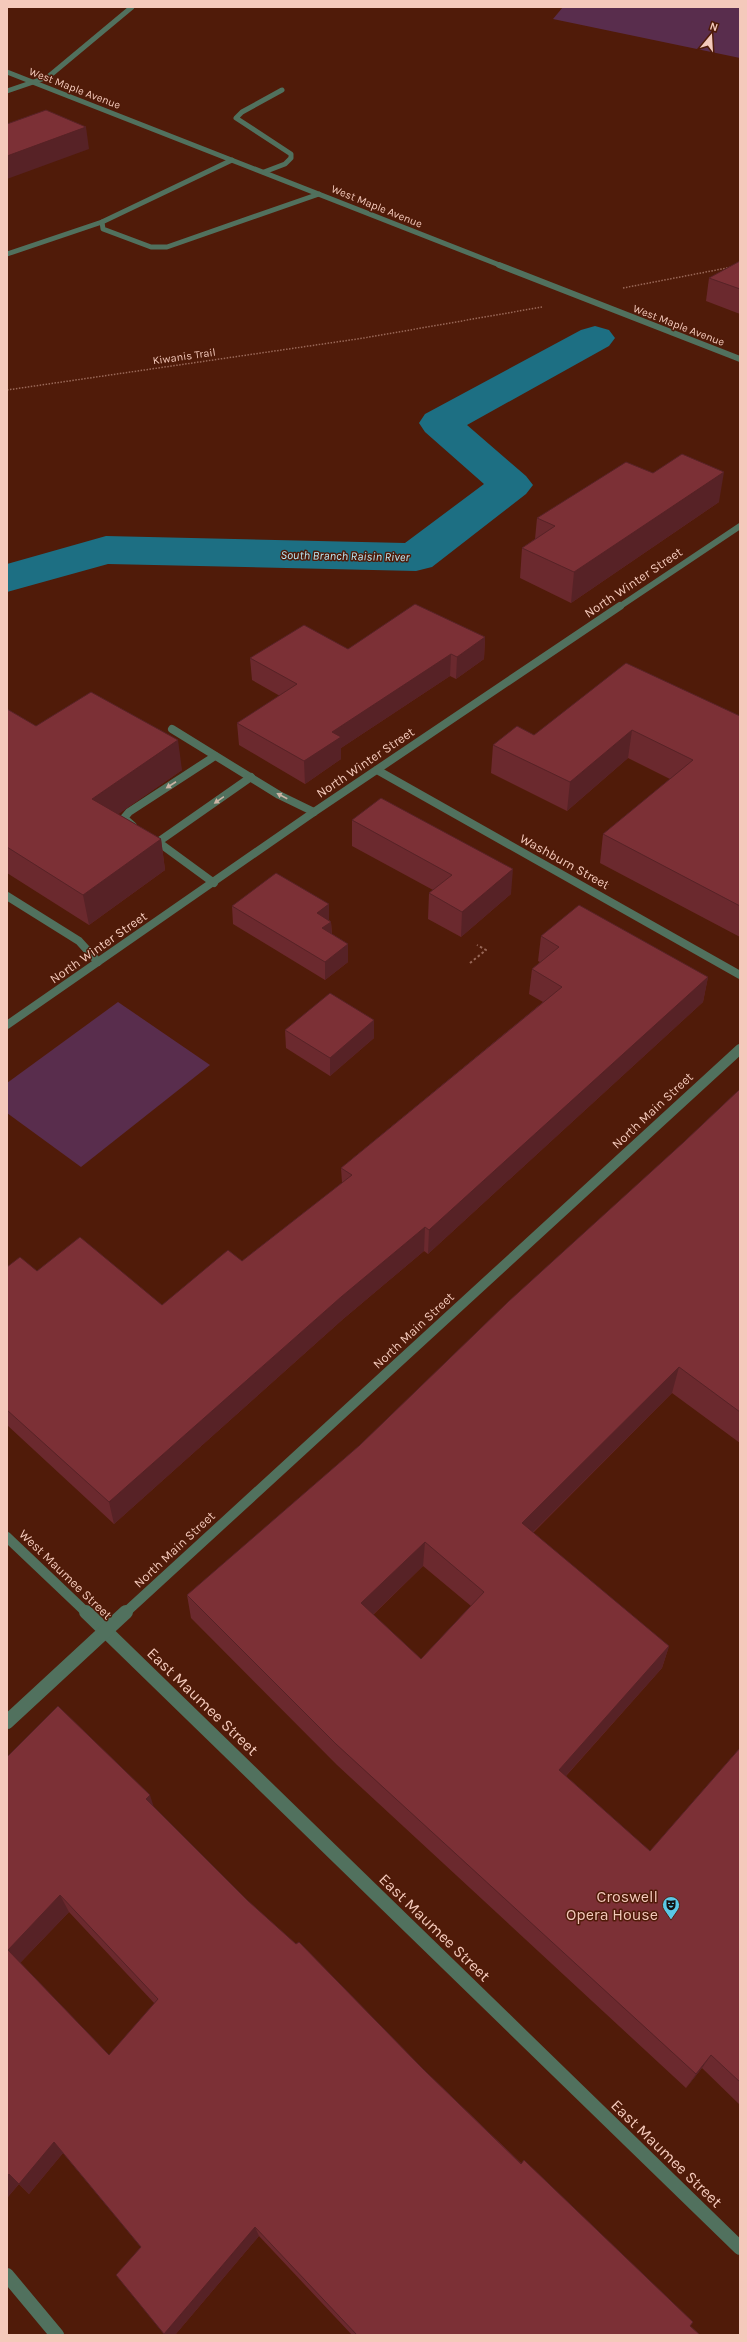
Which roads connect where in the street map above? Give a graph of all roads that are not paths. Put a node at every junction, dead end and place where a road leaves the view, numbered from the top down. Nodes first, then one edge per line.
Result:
1 (132, 7) edge
2 (7, 72) edge
3 (32, 82) junction
4 (282, 90) dead end
5 (7, 91) edge
6 (232, 160) junction
7 (264, 172) junction
8 (319, 194) junction
9 (102, 222) junction
10 (7, 254) edge
11 (740, 359) edge
12 (740, 526) edge
13 (172, 730) dead end
14 (215, 756) junction
15 (377, 770) junction
16 (251, 777) junction
17 (314, 812) junction
18 (138, 830) edge
19 (214, 883) junction
20 (7, 896) edge
21 (98, 962) junction
22 (740, 975) edge
23 (7, 1025) edge
24 (740, 1048) edge
25 (7, 1537) edge
26 (105, 1631) junction
27 (7, 1722) edge
28 (740, 2248) edge
29 (7, 2275) edge
30 (57, 2335) edge

1 - 3 street
2 - 3 street, West Maple Avenue
3 - 5 street
3 - 6 street, West Maple Avenue
4 - 7 street
6 - 7 street, West Maple Avenue
6 - 9 street
7 - 8 street, West Maple Avenue
8 - 9 street
8 - 11 street, West Maple Avenue
9 - 10 street
12 - 15 street, North Winter Street
13 - 14 street
14 - 16 street
14 -> 18 street
15 - 17 street, North Winter Street
15 - 22 street, Washburn Street
17 -> 16 street
16 -> 19 street
17 - 19 street, North Winter Street
19 - 21 street, North Winter Street
20 - 21 street
21 - 23 street, North Winter Street
24 - 26 street, North Main Street
25 - 26 street, West Maumee Street
26 - 27 street, North Main Street
26 - 28 street, East Maumee Street
29 - 30 street

